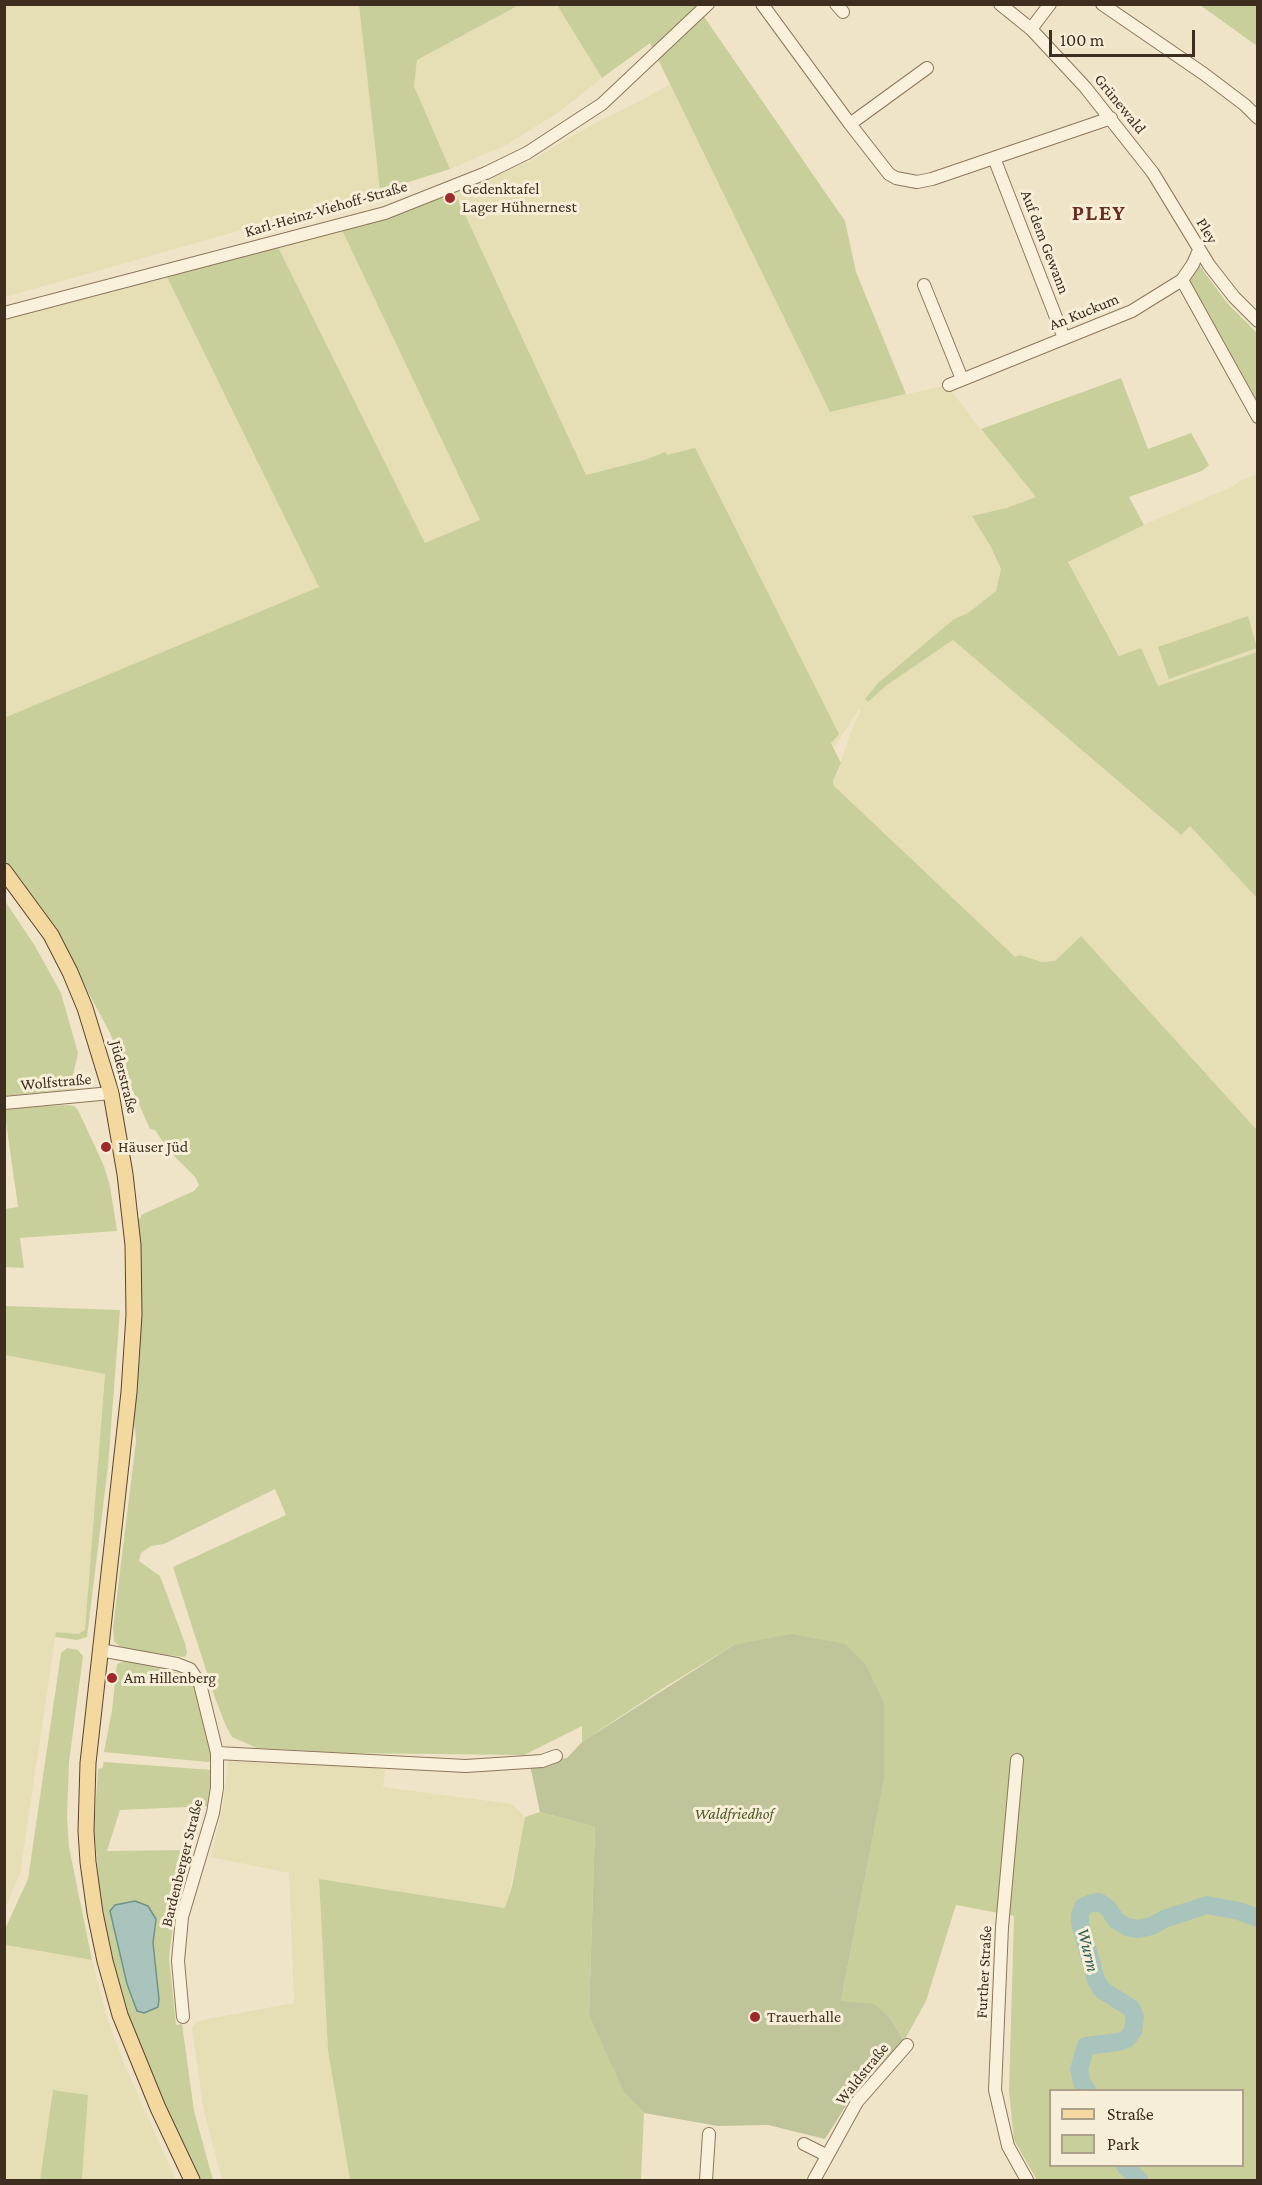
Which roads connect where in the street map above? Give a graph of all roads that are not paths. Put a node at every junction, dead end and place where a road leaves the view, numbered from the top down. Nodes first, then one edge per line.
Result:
1 (708, 4) edge
2 (762, 4) edge
3 (1000, 4) edge
4 (1050, 4) edge
5 (1102, 4) edge
6 (1031, 29) junction
7 (927, 68) dead end
8 (1111, 118) junction
9 (1257, 118) edge
10 (850, 124) junction
11 (1137, 151) joint
12 (994, 158) junction
13 (1198, 250) junction
14 (1182, 280) junction
15 (924, 285) dead end
16 (4, 313) edge
17 (1257, 321) edge
18 (1064, 338) junction
19 (962, 379) junction
20 (949, 385) dead end
21 (1257, 417) edge
22 (4, 871) edge
23 (111, 1093) junction
24 (4, 1102) edge
25 (100, 1650) junction
26 (217, 1753) junction
27 (556, 1756) dead end
28 (1017, 1760) dead end
29 (183, 2017) dead end
30 (907, 2045) dead end
31 (709, 2134) dead end
32 (804, 2144) dead end
33 (826, 2155) junction
34 (192, 2181) edge
35 (706, 2181) edge
36 (814, 2181) edge
37 (1027, 2181) edge

1 - 16 street, Karl-Heinz-Viehoff-Straße
2 - 10 street
3 - 6 street, Grünewald
4 - 6 street
5 - 9 street
6 - 8 street, Grünewald
7 - 10 street
8 - 11 street, Grünewald
8 - 12 street
10 - 12 street
11 - 13 street, Pley
12 - 18 street, Auf dem Gewann
13 - 14 street, An Kuckum
13 - 17 street, Pley
14 - 18 street, An Kuckum
14 - 21 street
15 - 19 street
18 - 19 street, An Kuckum
19 - 20 street, An Kuckum
22 - 23 main road, Jüderstraße
23 - 24 street, Wolfstraße
23 - 25 main road, Jüderstraße
25 - 26 street
25 - 34 main road, Jüderstraße
26 - 27 street
26 - 29 street, Bardenberger Straße
28 - 37 street, Further Straße
30 - 33 street, Waldstraße
31 - 35 street
32 - 33 street
33 - 36 street, Waldstraße

